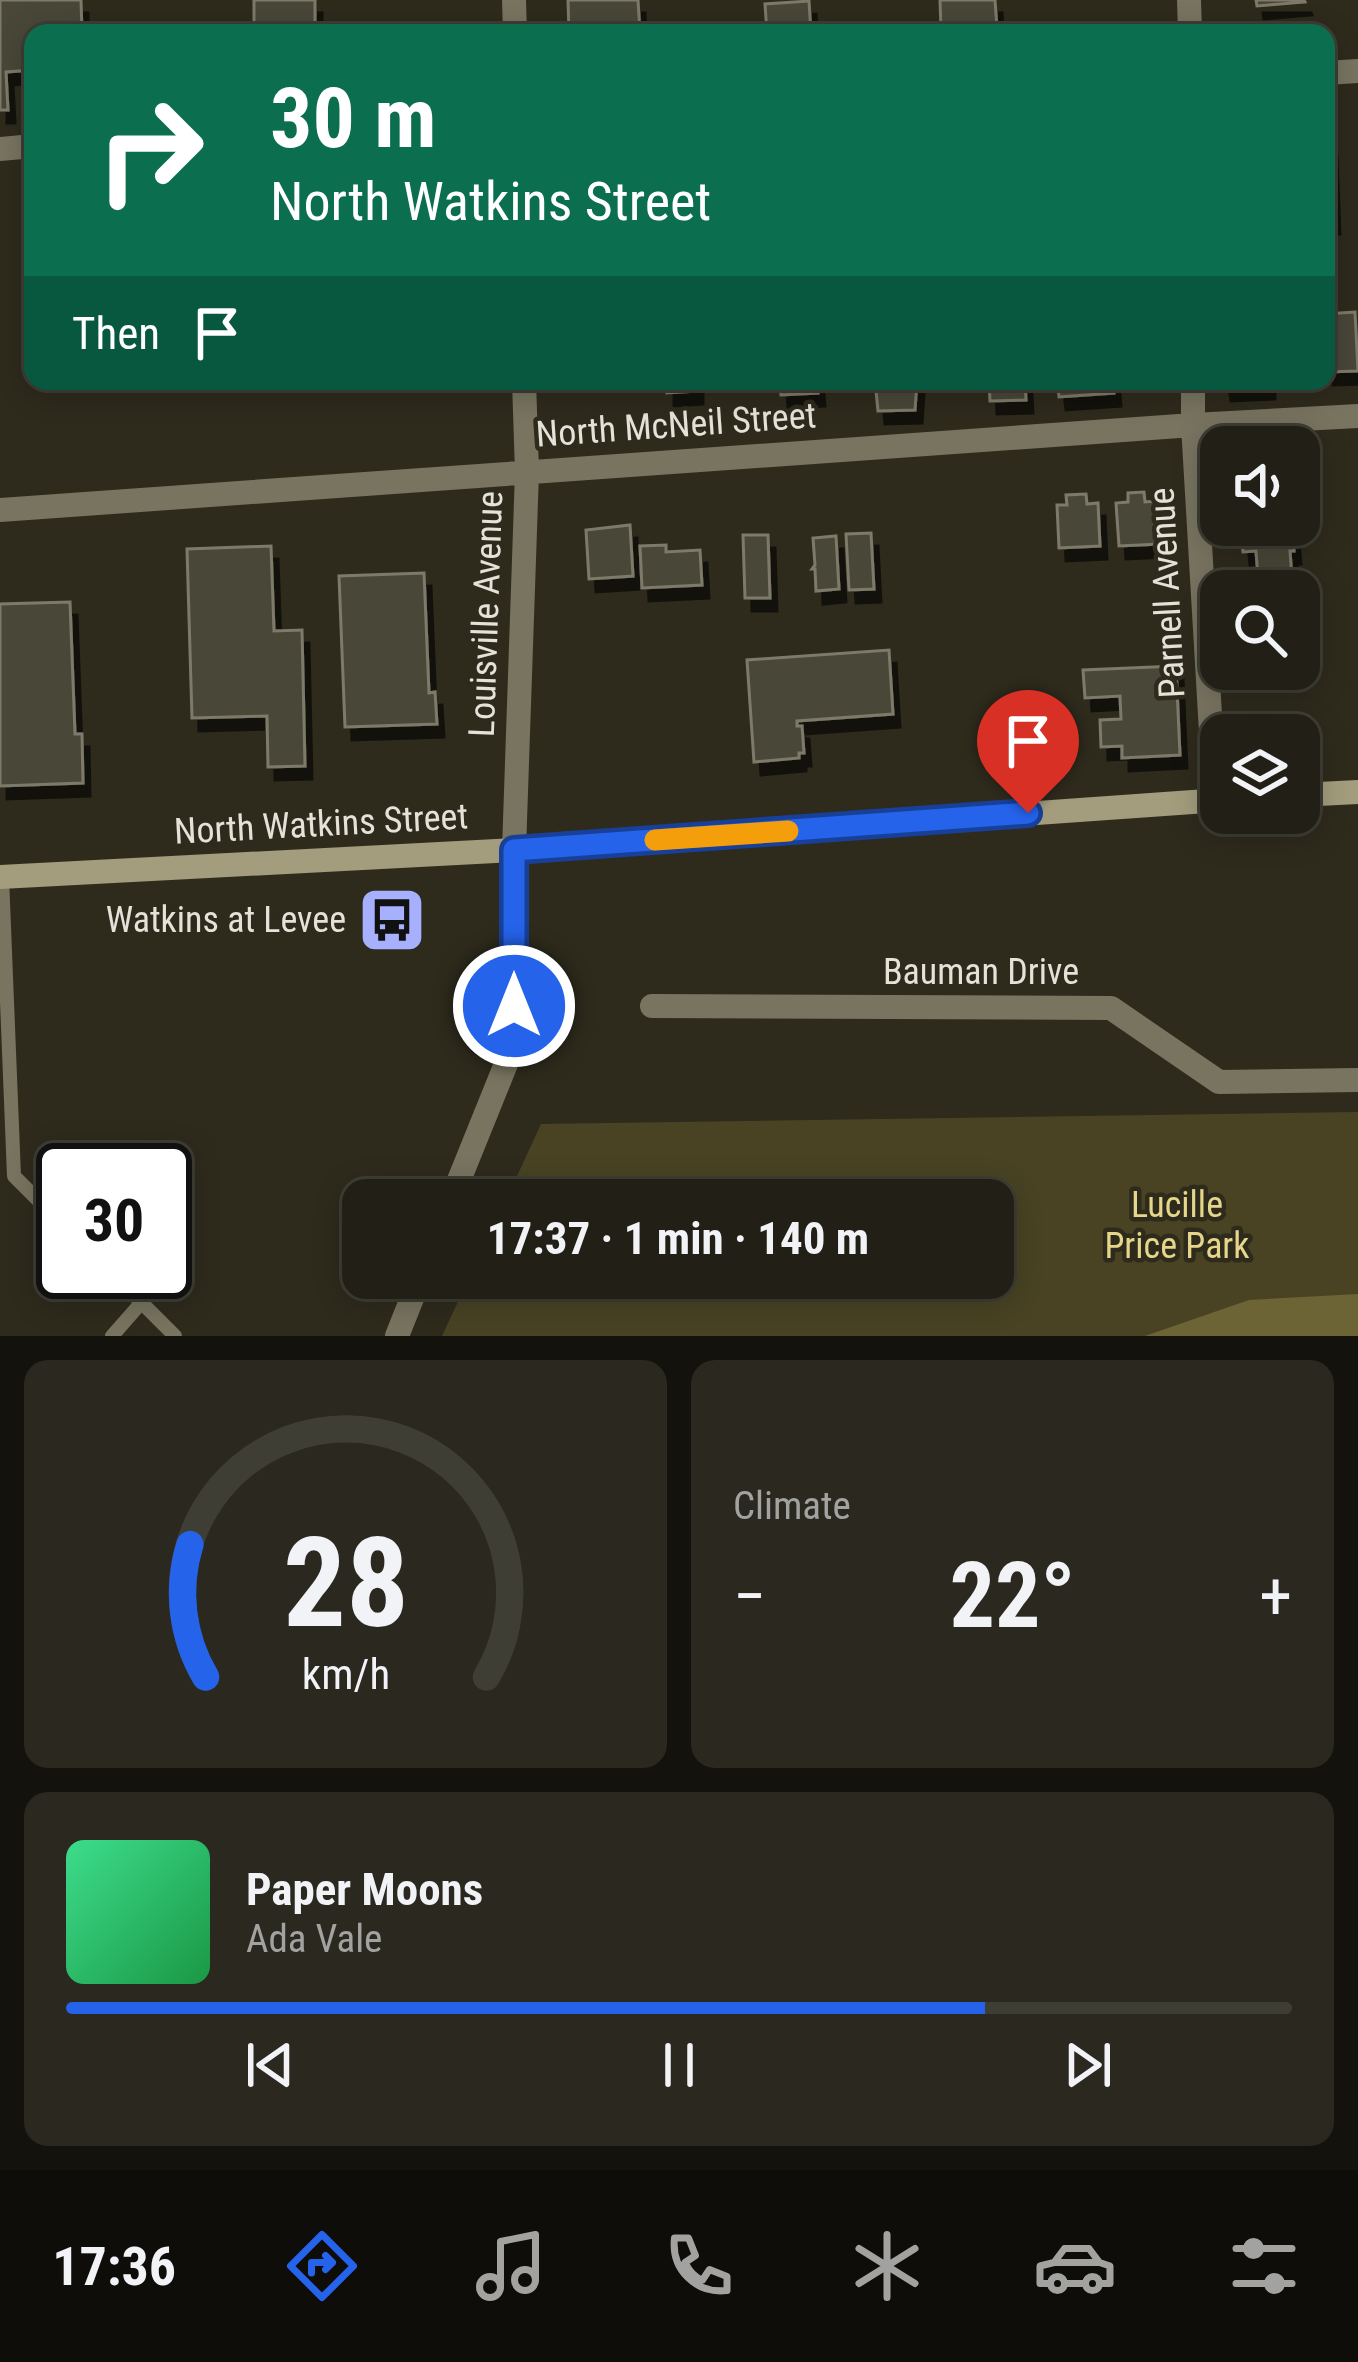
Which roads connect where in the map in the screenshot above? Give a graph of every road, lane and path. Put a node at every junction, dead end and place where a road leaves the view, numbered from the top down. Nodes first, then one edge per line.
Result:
1 (524, 390) edge
2 (1193, 390) edge
3 (1358, 416) edge
4 (1193, 425) junction
5 (527, 472) junction
6 (0, 510) edge
7 (1212, 714) edge
8 (1358, 792) edge
9 (1320, 794) edge
10 (1200, 801) edge
11 (514, 850) junction
12 (1, 877) edge
13 (652, 1006) dead end
14 (1358, 1080) edge
15 (460, 1179) edge
16 (36, 1198) edge
17 (137, 1299) edge
18 (412, 1299) edge
19 (141, 1303) junction
20 (112, 1336) edge
21 (175, 1336) edge
22 (397, 1336) edge

1 - 5 street, Louisville Avenue
2 - 4 street, Parnell Avenue
3 - 4 street, North McNeil Street
4 - 5 street, North McNeil Street
4 - 7 street, Parnell Avenue
5 - 6 street, North McNeil Street
5 - 11 street, Louisville Avenue
8 - 9 main road
10 - 11 main road, North Watkins Street
11 - 12 main road, North Watkins Street
11 - 15 street, Louisville Avenue
12 - 16 lane
13 - 14 street, Bauman Drive
17 - 19 lane
18 - 22 street
19 - 20 lane
19 - 21 lane

